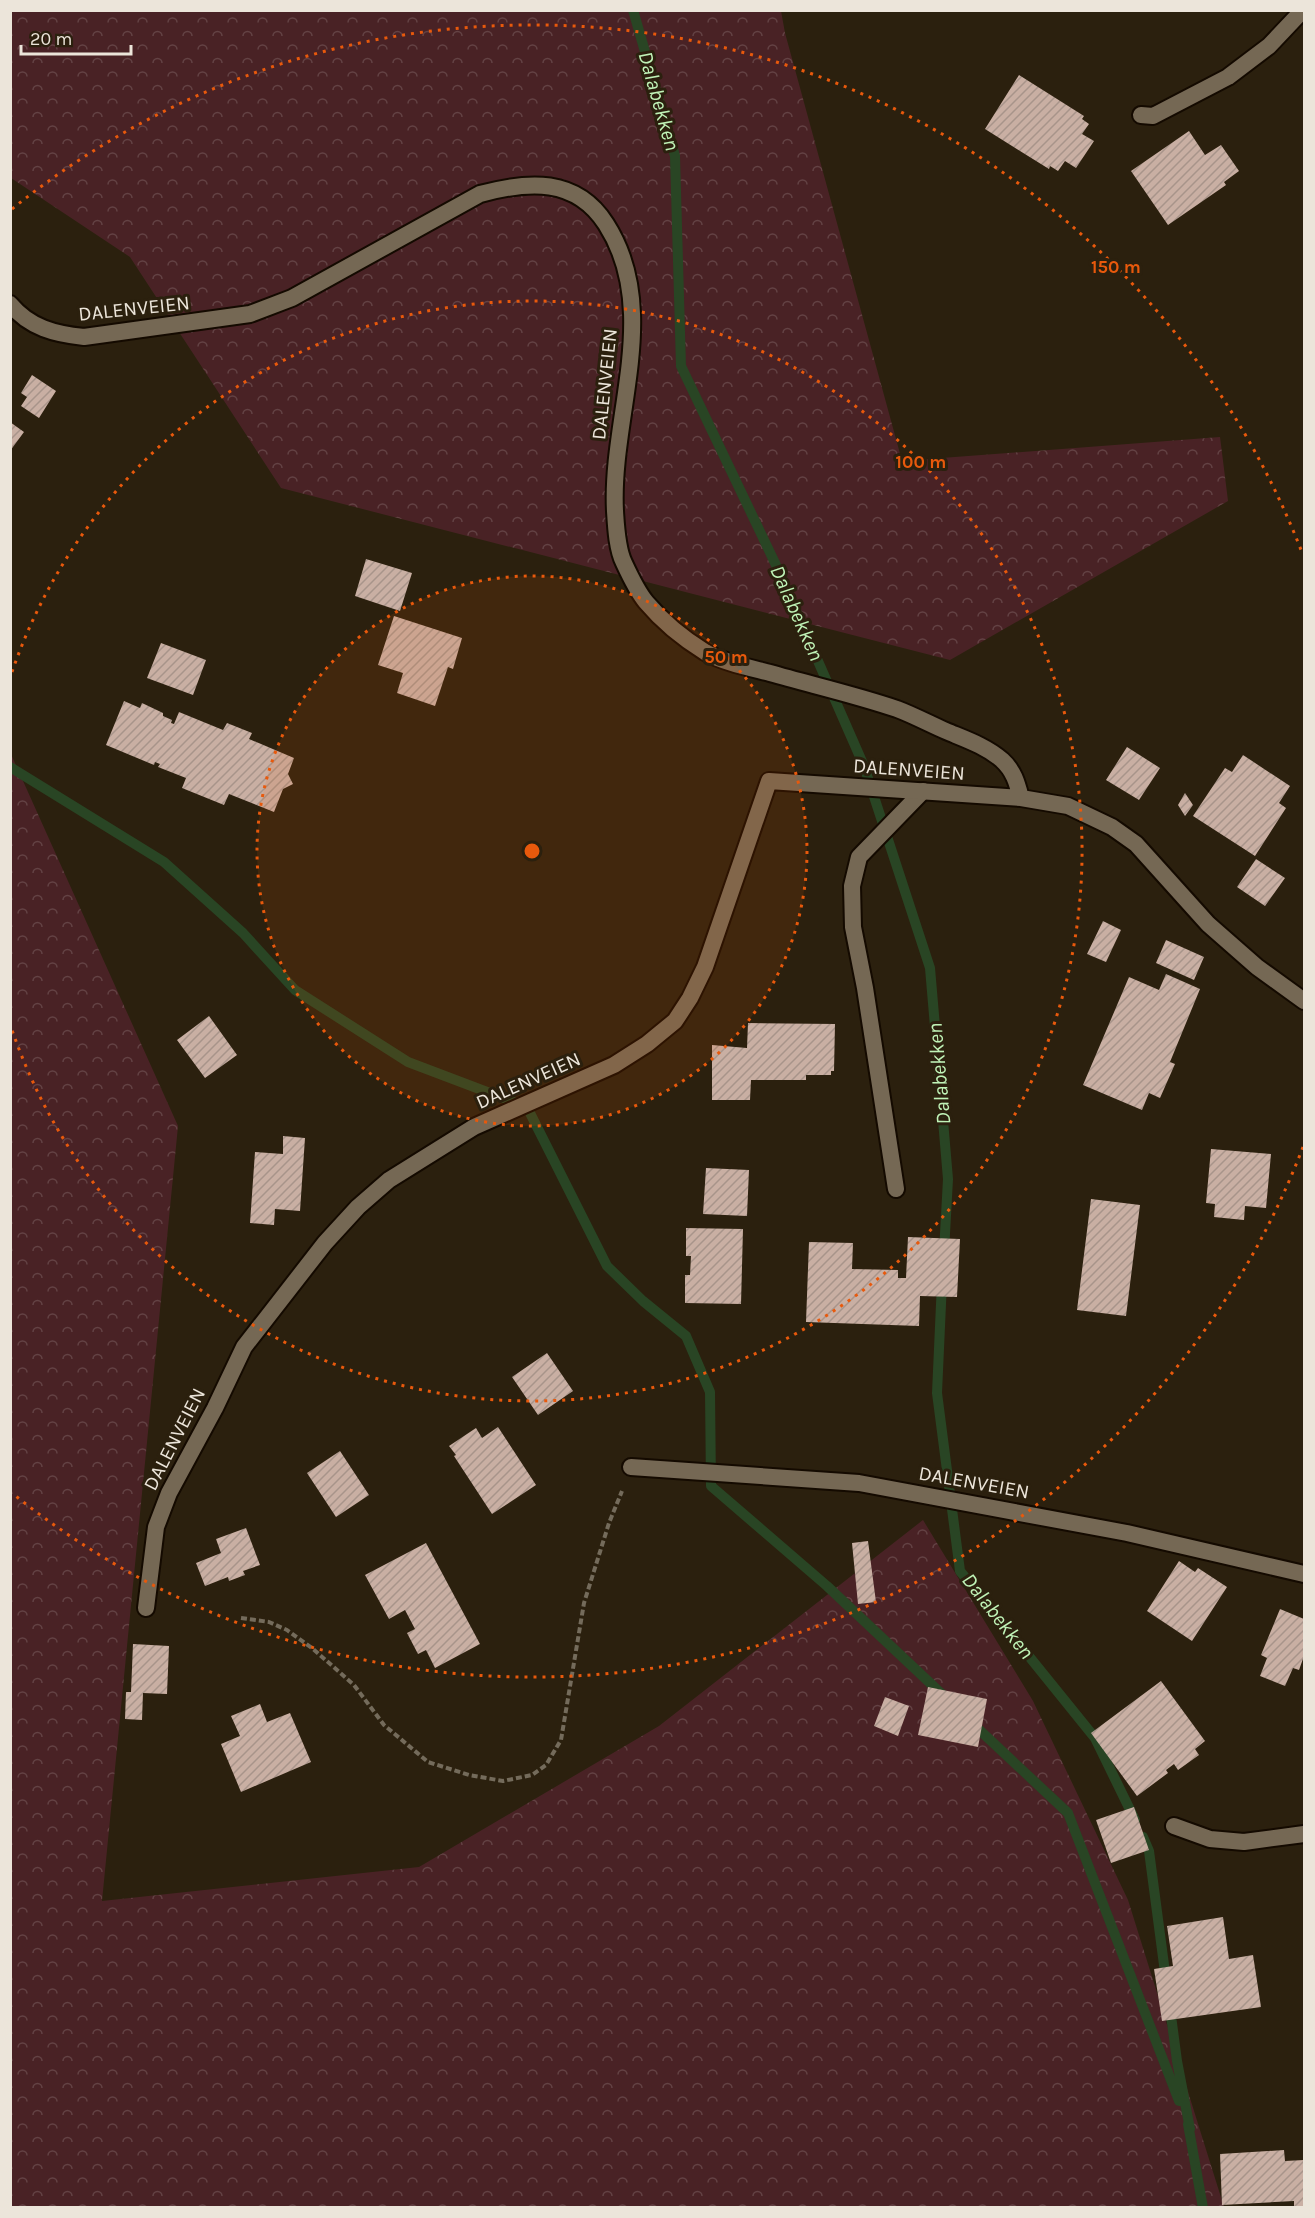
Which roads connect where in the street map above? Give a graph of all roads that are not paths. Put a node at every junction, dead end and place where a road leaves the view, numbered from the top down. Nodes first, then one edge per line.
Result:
1 (1303, 10) edge
2 (1141, 115) dead end
3 (14, 315) edge
4 (923, 791) junction
5 (1021, 798) junction
6 (1305, 1001) edge
7 (896, 1189) dead end
8 (631, 1467) road end
9 (1305, 1574) edge
10 (146, 1608) dead end
11 (1174, 1826) dead end
12 (1305, 1834) edge

1 - 2 street
3 - 5 street, DALENVEIEN
4 - 5 street, DALENVEIEN
4 - 7 street
4 - 10 street, DALENVEIEN
5 - 6 street, DALENVEIEN
8 - 9 street, DALENVEIEN
11 - 12 street

